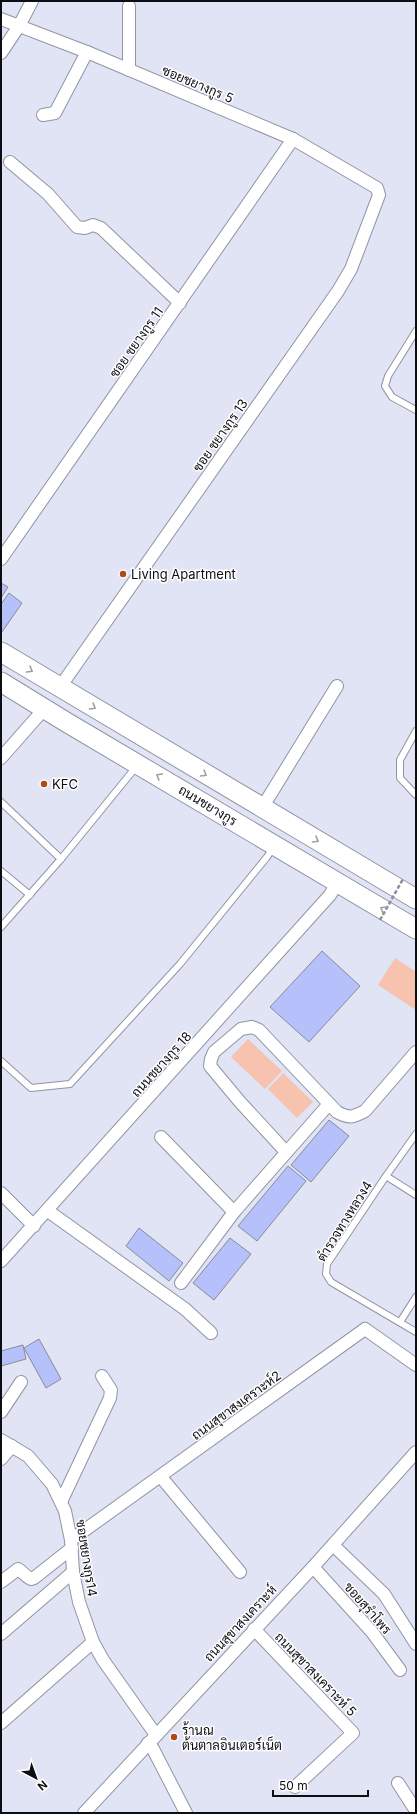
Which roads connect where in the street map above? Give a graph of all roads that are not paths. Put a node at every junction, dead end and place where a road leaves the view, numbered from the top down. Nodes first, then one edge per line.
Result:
1 (32, 1) edge
2 (129, 6) dead end
3 (1, 19) edge
4 (19, 26) junction
5 (87, 52) junction
6 (1, 53) edge
7 (129, 70) junction
8 (43, 115) dead end
9 (294, 139) junction
10 (10, 162) dead end
11 (377, 188) joint
12 (180, 303) junction
13 (416, 331) edge
14 (416, 410) edge
15 (1, 559) edge
16 (1, 652) edge
17 (1, 682) edge
18 (337, 686) dead end
19 (60, 687) junction
20 (45, 708) junction
21 (416, 731) edge
22 (1, 758) edge
23 (138, 764) junction
24 (416, 795) edge
25 (1, 802) edge
26 (262, 808) junction
27 (275, 845) junction
28 (61, 859) junction
29 (1, 870) edge
30 (338, 882) junction
31 (30, 895) junction
32 (416, 899) edge
33 (1, 927) edge
34 (416, 929) edge
35 (416, 1052) edge
36 (1, 1061) edge
37 (330, 1104) junction
38 (416, 1134) edge
39 (161, 1137) dead end
40 (286, 1152) junction
41 (386, 1176) junction
42 (1, 1194) edge
43 (416, 1195) edge
44 (48, 1211) junction
45 (234, 1212) junction
46 (34, 1226) junction
47 (1, 1242) edge
48 (10, 1251) junction
49 (1, 1261) edge
50 (181, 1283) dead end
51 (416, 1297) edge
52 (400, 1322) junction
53 (416, 1332) edge
54 (211, 1333) dead end
55 (416, 1365) edge
56 (102, 1376) dead end
57 (21, 1382) dead end
58 (1, 1412) edge
59 (1, 1440) edge
60 (12, 1446) junction
61 (415, 1455) edge
62 (1, 1459) edge
63 (161, 1477) junction
64 (60, 1502) junction
65 (72, 1544) junction
66 (333, 1545) junction
67 (313, 1567) junction
68 (73, 1572) junction
69 (240, 1572) dead end
70 (1, 1582) edge
71 (254, 1629) junction
72 (1, 1634) edge
73 (93, 1642) junction
74 (416, 1644) edge
75 (400, 1670) dead end
76 (1, 1722) edge
77 (152, 1739) junction
78 (398, 1783) dead end
79 (294, 1787) dead end
80 (416, 1811) edge
81 (84, 1813) edge
82 (186, 1813) edge

1 - 4 street
2 - 7 street
3 - 4 street, ซอยชยางกูร 5
4 - 5 street, ซอยชยางกูร 5
4 - 6 street
5 - 7 street, ซอยชยางกูร 5
5 - 8 street
7 - 9 street, ซอยชยางกูร 5
9 - 11 street, ซอยชยางกูร 5
9 - 12 street, ซอย ชยางกูร 11
10 - 12 street
11 - 19 street, ซอย ชยางกูร 13
12 - 15 street, ซอย ชยางกูร 11
13 - 14 lane
16 -> 19 main road, ถนนชยางกูร
17 - 20 main road, ถนนชยางกูร
18 - 26 street
19 - 20 main road
19 -> 26 main road, ถนนชยางกูร
20 - 22 street
20 - 23 main road, ถนนชยางกูร
21 - 24 lane
27 -> 23 main road, ถนนชยางกูร
23 - 28 lane
25 - 28 lane
26 -> 32 main road, ถนนชยางกูร
27 - 30 main road, ถนนชยางกูร
27 - 36 lane
28 - 31 lane
29 - 31 lane
34 -> 30 main road, ถนนชยางกูร
30 - 44 street, ถนนชยางกูร 18
31 - 33 lane
35 - 37 street
37 - 40 street
37 - 40 street
38 - 41 lane
39 - 45 street
40 - 45 street
41 - 43 lane, ตำรวจทางหลวง4
41 - 52 lane, ตำรวจทางหลวง4
42 - 46 street
44 - 46 street, ถนนชยางกูร 18
44 - 54 street
45 - 50 street
46 - 48 street, ถนนชยางกูร 18
47 - 48 street
48 - 49 street, ถนนชยางกูร 18
51 - 52 lane
52 - 53 lane, ตำรวจทางหลวง4
55 - 63 street, ถนนสุขาสงเคราะห์2
56 - 64 street
57 - 58 street
59 - 60 street, ซอยชยางกูร14
60 - 62 street
60 - 64 street, ซอยชยางกูร14
61 - 66 street, ถนนสุขาสงเคราะห์
63 - 65 street, ถนนสุขาสงเคราะห์2
63 - 69 street
64 - 65 street, ซอยชยางกูร14
65 - 68 street, ซอยชยางกูร14
65 - 70 street, ถนนสุขาสงเคราะห์2
66 - 67 street, ถนนสุขาสงเคราะห์
66 - 74 street
67 - 71 street, ถนนสุขาสงเคราะห์
67 - 75 street, ชอยสุรำโพร
68 - 72 street
68 - 73 street, ซอยชยางกูร14
71 - 77 street, ถนนสุขาสงเคราะห์
71 - 79 street, ถนนสุขาสงเคราะห์ 5
73 - 76 street
73 - 77 street, ซอยชยางกูร14
77 - 81 street, ถนนสุขาสงเคราะห์
77 - 82 street, ซอยชยางกูร14
78 - 80 street

